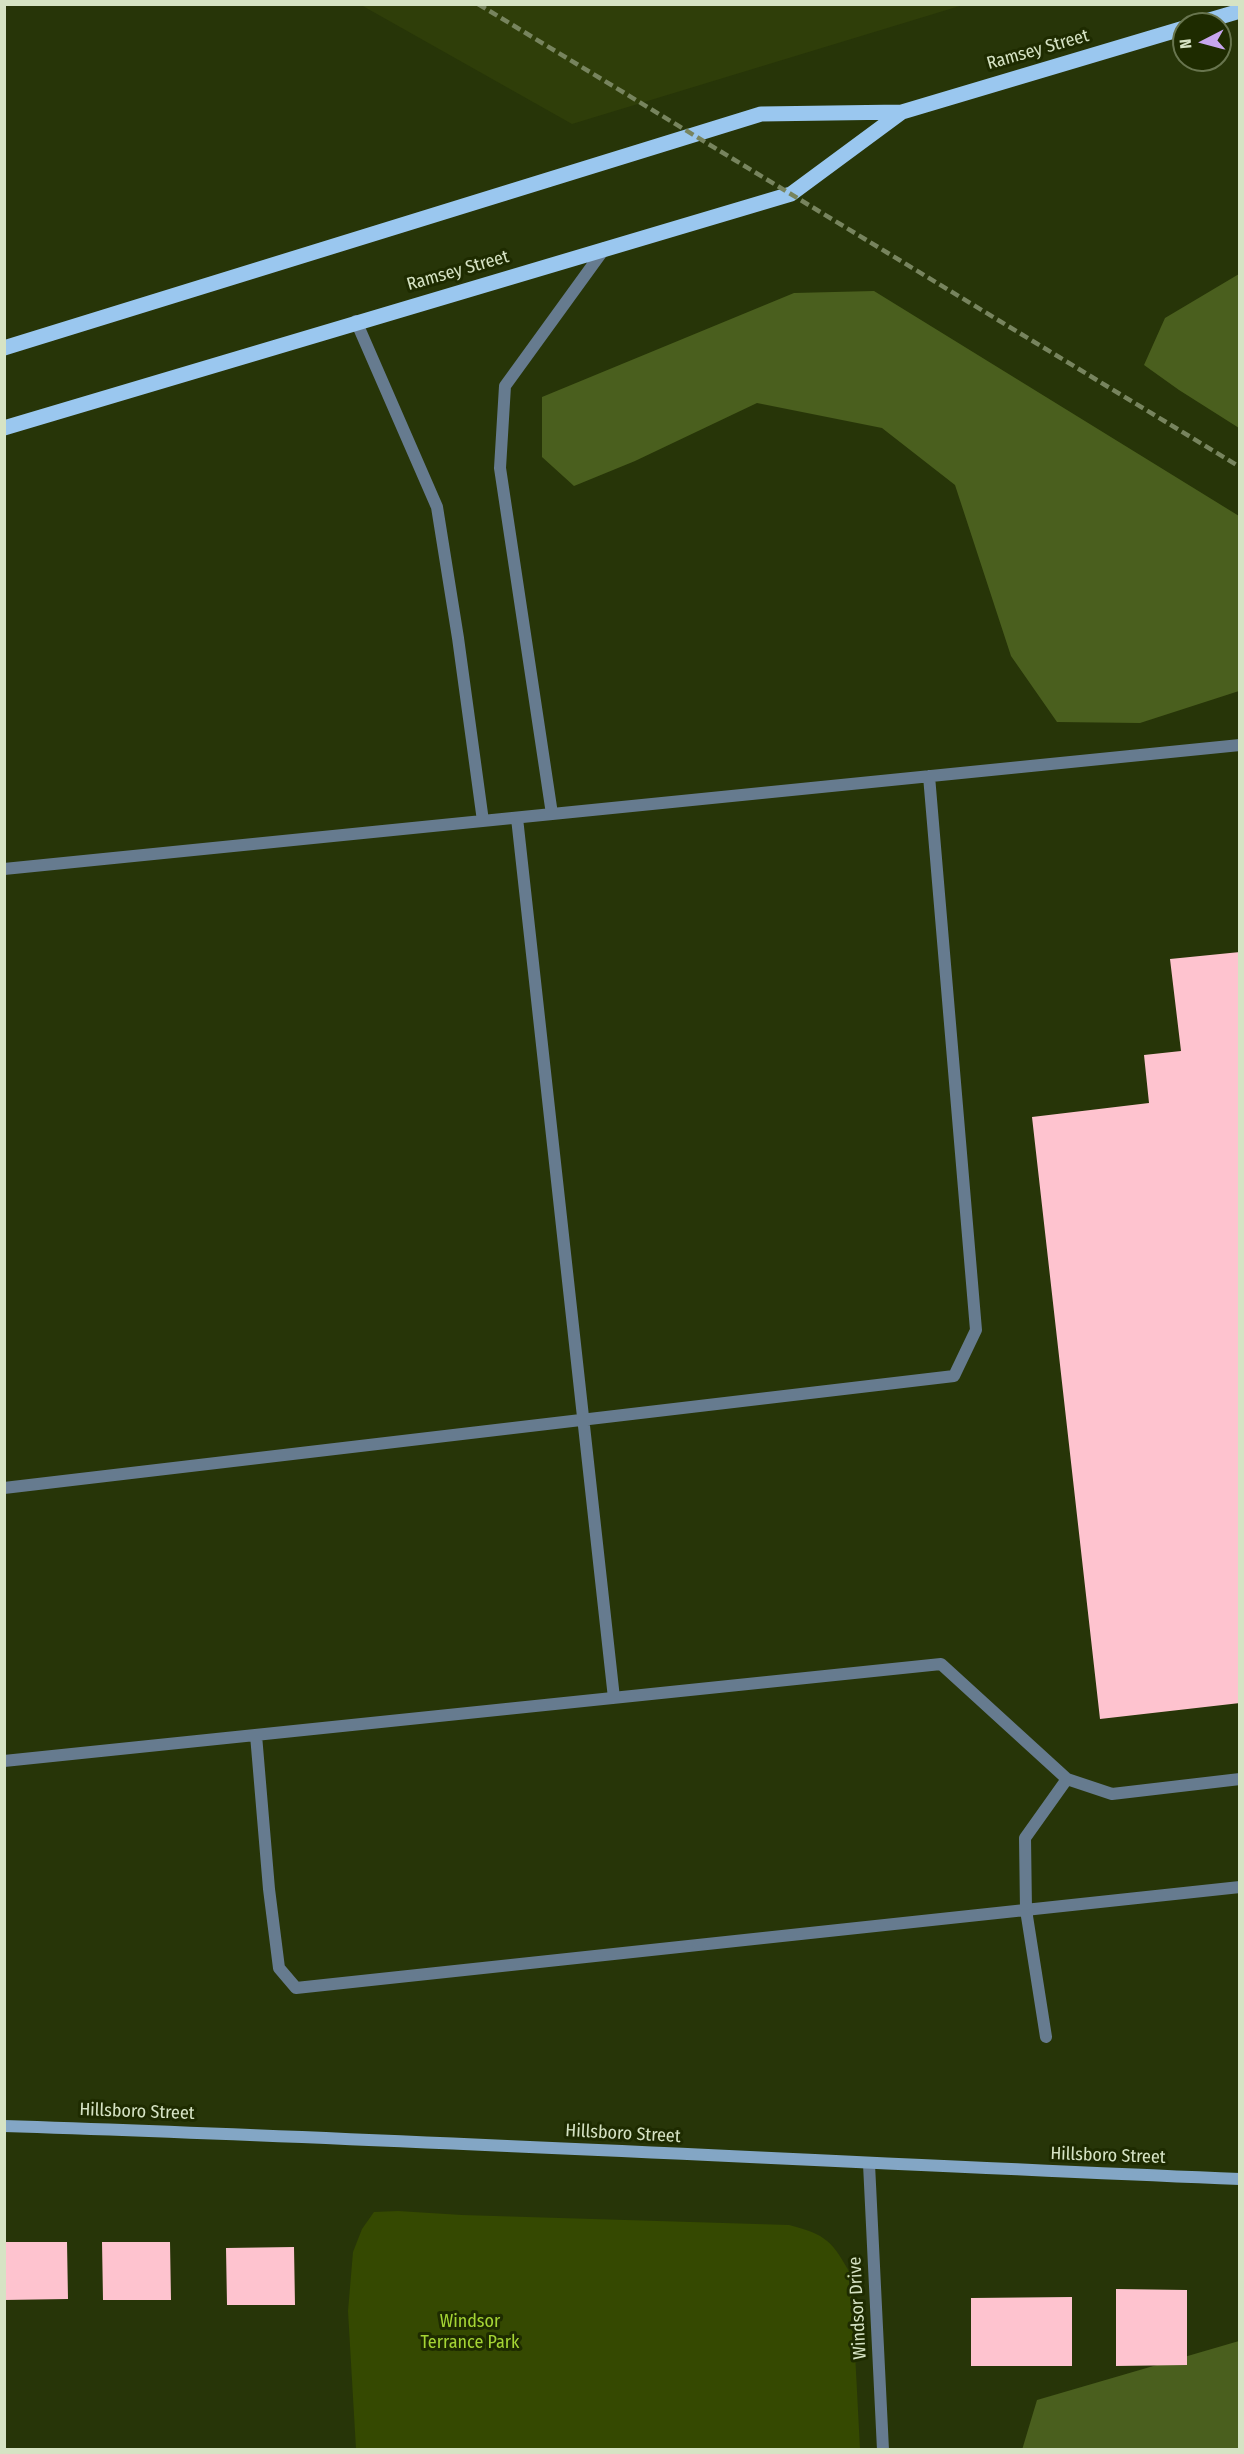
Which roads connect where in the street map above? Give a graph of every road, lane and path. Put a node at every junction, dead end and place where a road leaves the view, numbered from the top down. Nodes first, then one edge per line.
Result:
1 (1172, 32) edge
2 (902, 112) junction
3 (605, 248) junction
4 (356, 321) junction
5 (4, 348) edge
6 (4, 428) edge
7 (1239, 745) edge
8 (929, 776) junction
9 (552, 814) junction
10 (517, 818) junction
11 (483, 821) junction
12 (4, 869) edge
13 (583, 1419) junction
14 (4, 1488) edge
15 (614, 1698) junction
16 (256, 1735) junction
17 (4, 1761) edge
18 (1067, 1779) junction
19 (1239, 1779) edge
20 (1239, 1887) edge
21 (1026, 1910) junction
22 (1046, 2037) dead end
23 (4, 2126) edge
24 (869, 2164) junction
25 (1239, 2180) edge
26 (883, 2450) edge

1 - 2 main road, Ramsey Street
2 - 3 main road, Ramsey Street
2 - 5 main road, Ramsey Street
3 - 4 main road, Ramsey Street
3 - 9 street
4 - 6 main road, Ramsey Street
4 - 11 street
7 - 8 street
8 - 9 street
8 - 13 street
9 - 10 street
10 - 11 street
10 - 13 street
11 - 12 street
13 - 14 street
13 - 15 street
15 - 16 street
15 - 18 street
16 - 17 street
16 - 21 street
18 - 19 street
18 - 21 street
20 - 21 street
21 - 22 street
23 - 24 street, Hillsboro Street
24 - 25 street, Hillsboro Street
24 - 26 street, Windsor Drive

